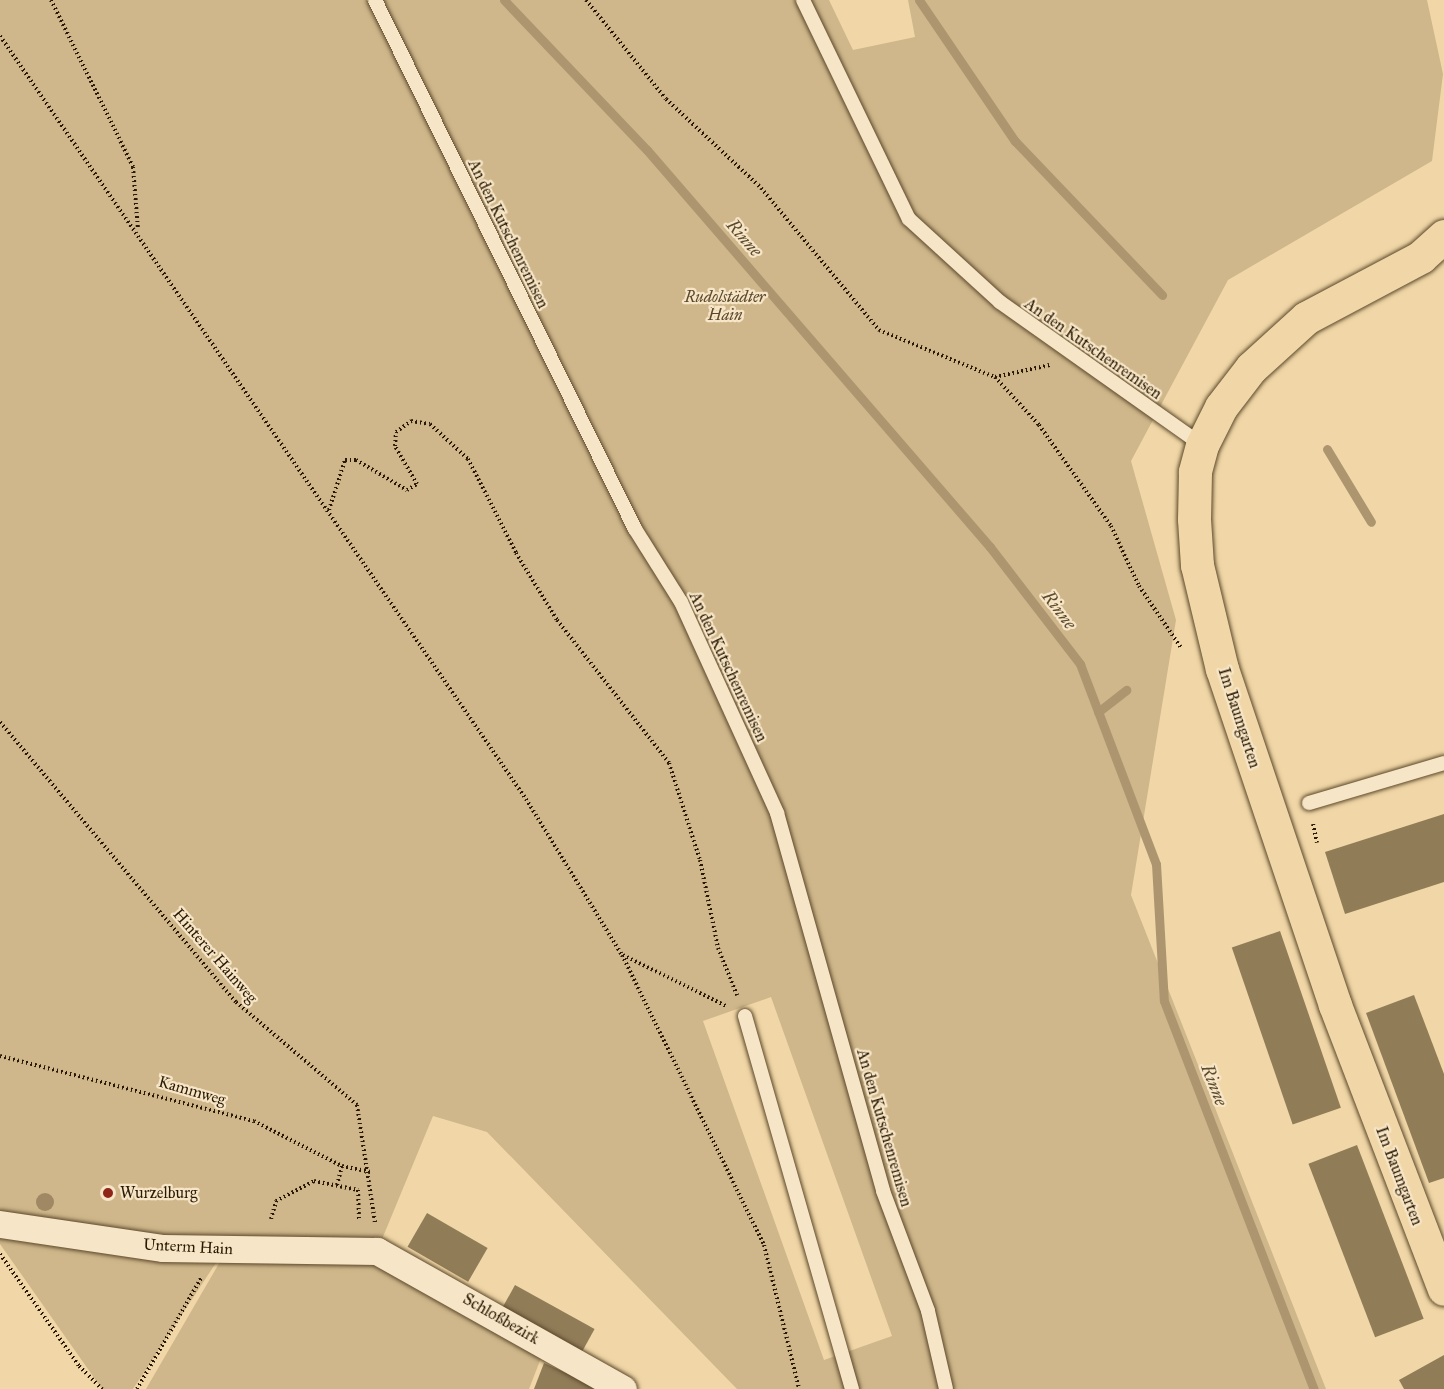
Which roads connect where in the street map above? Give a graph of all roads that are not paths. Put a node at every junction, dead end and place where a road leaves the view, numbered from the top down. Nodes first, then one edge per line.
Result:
1 (375, 0) edge
2 (803, 0) edge
3 (1444, 236) edge
4 (1202, 446) junction
5 (1444, 763) edge
6 (1309, 803) road end
7 (745, 1016) road end
8 (0, 1224) edge
9 (377, 1251) joint
10 (1444, 1289) edge
11 (623, 1389) edge
12 (852, 1389) edge
13 (946, 1389) edge

1 - 13 lane, An den Kutschenremisen
2 - 4 lane, An den Kutschenremisen
3 - 4 main road, Im Baumgarten
4 - 10 main road, Im Baumgarten
5 - 6 lane
7 - 12 lane
8 - 9 street, Unterm Hain
9 - 11 street, Schloßbezirk

